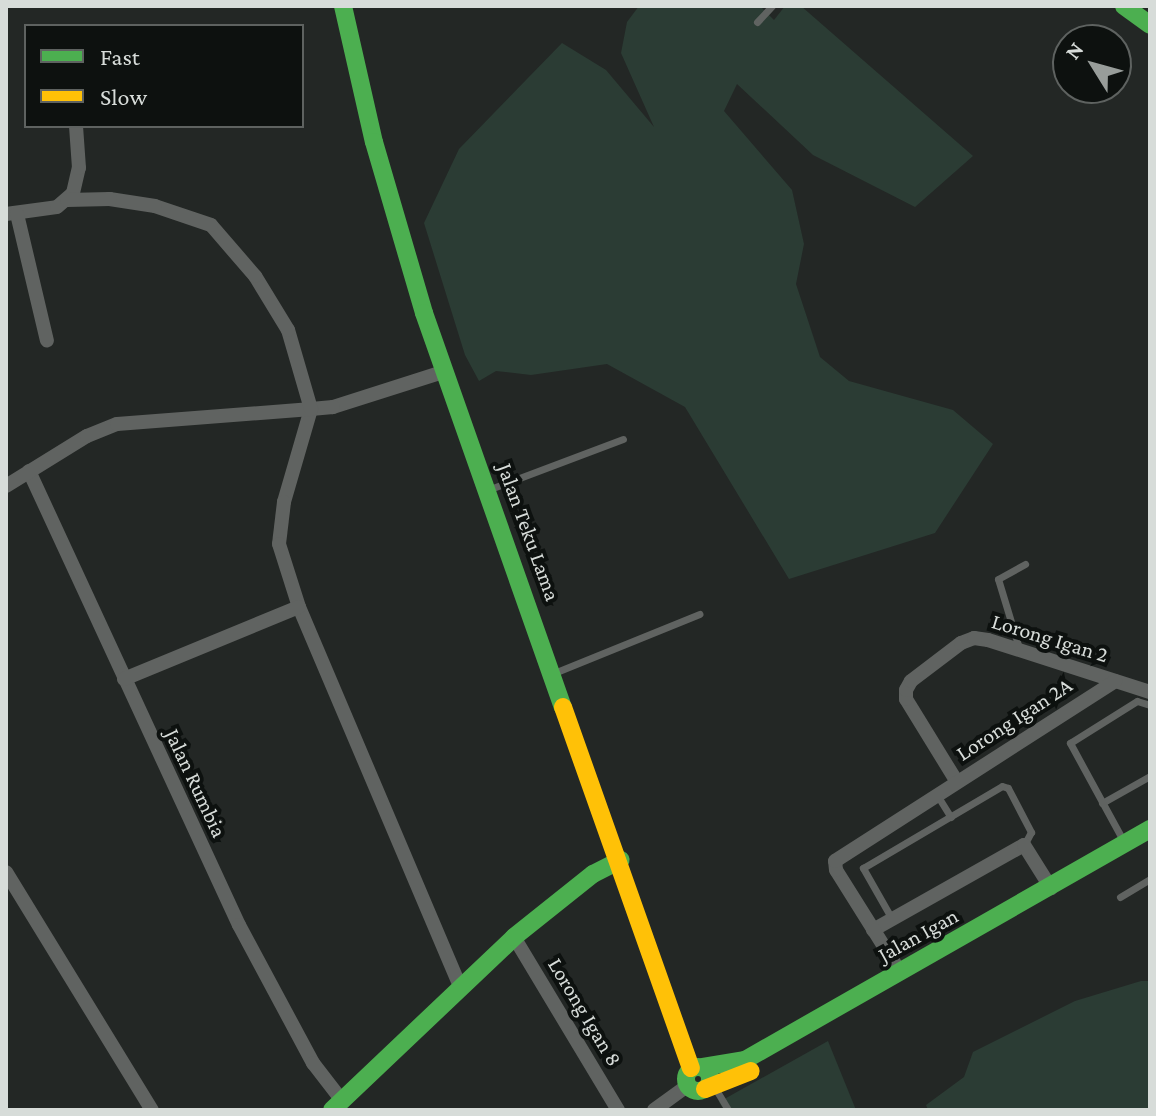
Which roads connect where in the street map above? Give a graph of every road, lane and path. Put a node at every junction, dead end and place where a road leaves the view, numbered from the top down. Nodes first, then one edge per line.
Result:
1 (343, 6) edge
2 (772, 6) edge
3 (1124, 6) edge
4 (757, 22) dead end
5 (1150, 25) edge
6 (76, 128) edge
7 (67, 200) junction
8 (11, 214) edge
9 (47, 341) dead end
10 (446, 371) junction
11 (311, 409) junction
12 (623, 439) dead end
13 (29, 471) junction
14 (6, 486) edge
15 (488, 490) junction
16 (1025, 564) dead end
17 (299, 607) junction
18 (699, 614) dead end
19 (1020, 650) junction
20 (554, 673) junction
21 (124, 679) junction
22 (1115, 681) junction
23 (1150, 692) edge
24 (1150, 705) edge
25 (1150, 776) edge
26 (957, 782) junction
27 (937, 795) junction
28 (1102, 803) junction
29 (951, 817) junction
30 (1150, 829) edge
31 (1150, 842) edge
32 (1125, 844) junction
33 (1024, 845) junction
34 (621, 860) junction
35 (6, 872) edge
36 (1150, 879) edge
37 (1051, 888) junction
38 (1120, 897) dead end
39 (892, 919) junction
40 (873, 930) junction
41 (514, 937) junction
42 (900, 972) junction
43 (460, 986) junction
44 (700, 1079) junction
45 (338, 1106) edge
46 (152, 1110) edge
47 (618, 1110) edge
48 (654, 1110) edge
49 (728, 1110) edge

1 - 10 street, Jalan Teku Lama
2 - 4 lane
3 - 5 street
6 - 7 street
7 - 8 street
7 - 11 street
8 - 9 street
10 - 11 street
10 - 15 street, Jalan Teku Lama
11 - 13 street
11 - 17 street
12 - 15 lane
13 - 14 street
13 - 21 street, Jalan Rumbia
15 - 20 street, Jalan Teku Lama
16 - 19 lane
17 - 21 street
17 - 43 street
18 - 20 lane
19 - 22 street, Lorong Igan 2
19 - 26 street, Lorong Igan 2
20 - 34 street, Jalan Teku Lama
21 - 45 street, Jalan Rumbia
22 - 23 street, Lorong Igan 2
22 - 26 street, Lorong Igan 2A
24 - 28 lane
25 - 28 lane
26 - 27 street, Lorong Igan 2A
27 - 29 lane
27 - 40 street, Lorong Igan 2A
28 - 32 lane
29 - 33 lane
29 - 39 lane
30 - 32 street, Jalan Igan
31 - 44 street, Jalan Igan
32 - 37 street, Jalan Igan
33 - 37 street
33 - 39 street
34 - 41 street
34 - 44 street, Jalan Teku Lama
35 - 46 street
36 - 38 lane
37 - 42 street, Jalan Igan
39 - 40 street
40 - 42 street
41 - 43 street
41 - 47 street, Lorong Igan 8
42 - 44 street, Jalan Igan
43 - 45 street
44 - 48 street
44 - 49 lane

